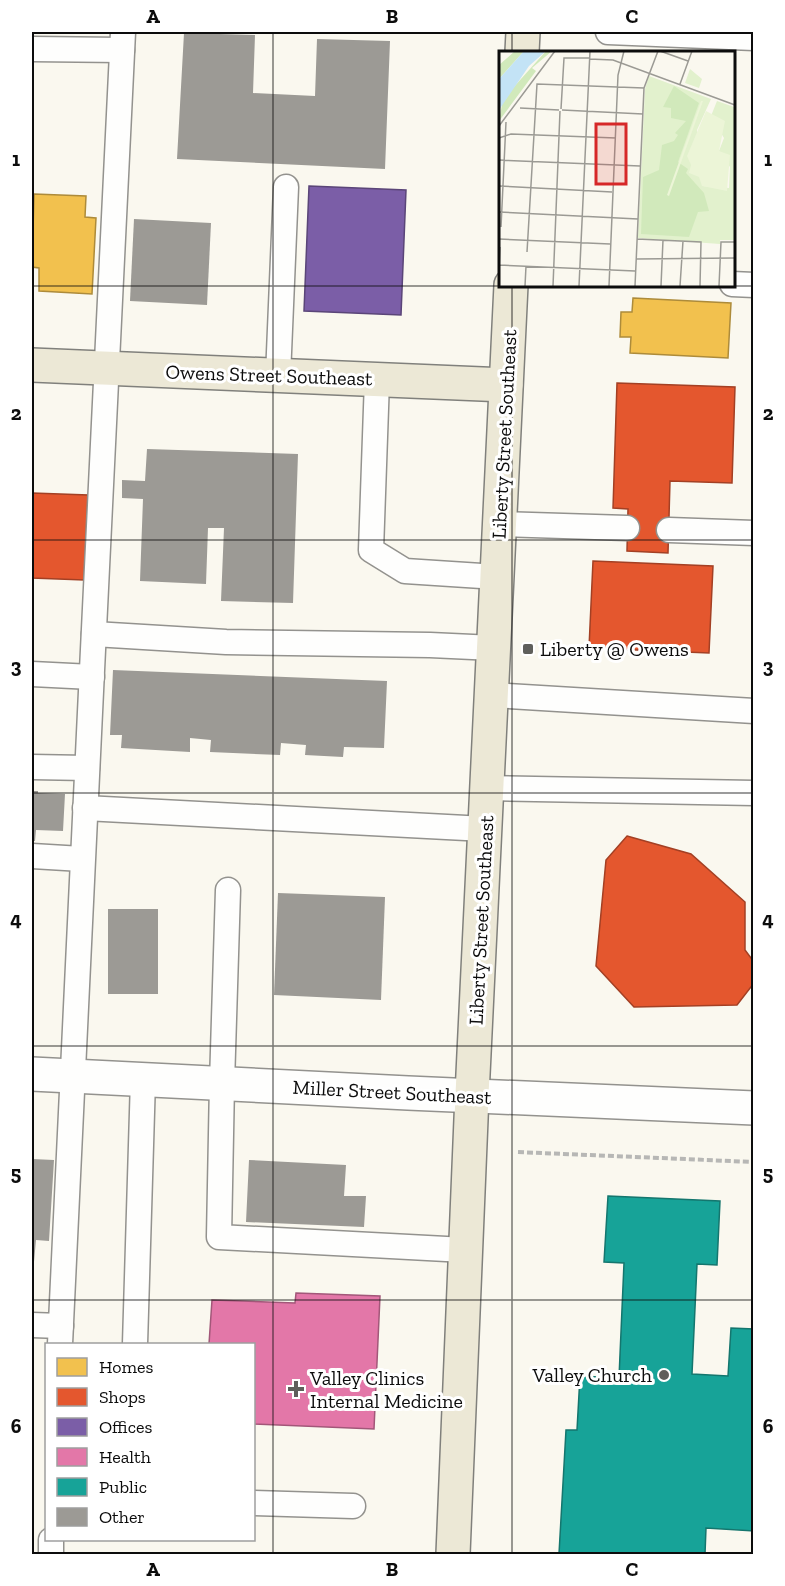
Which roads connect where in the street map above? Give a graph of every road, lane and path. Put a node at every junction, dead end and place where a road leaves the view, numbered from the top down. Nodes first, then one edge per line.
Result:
1 (523, 32) edge
2 (608, 32) edge
3 (753, 38) edge
4 (123, 41) edge
5 (32, 49) edge
6 (522, 51) edge
7 (286, 187) dead end
8 (734, 284) edge
9 (753, 285) edge
10 (511, 286) edge
11 (32, 365) edge
12 (107, 368) junction
13 (278, 376) junction
14 (377, 380) junction
15 (506, 385) junction
16 (500, 524) junction
17 (627, 528) dead end
18 (669, 530) dead end
19 (753, 533) edge
20 (497, 577) junction
21 (94, 634) junction
22 (494, 648) junction
23 (32, 674) edge
24 (92, 677) junction
25 (492, 694) junction
26 (753, 711) edge
27 (32, 767) edge
28 (87, 768) junction
29 (487, 788) junction
30 (753, 794) edge
31 (85, 808) junction
32 (485, 829) junction
33 (32, 856) edge
34 (82, 858) junction
35 (228, 890) dead end
36 (32, 1074) edge
37 (72, 1076) junction
38 (143, 1079) junction
39 (222, 1083) junction
40 (472, 1095) junction
41 (753, 1108) edge
42 (518, 1152) dead end
43 (753, 1162) edge
44 (465, 1250) junction
45 (32, 1325) edge
46 (60, 1335) edge
47 (135, 1343) edge
48 (255, 1503) edge
49 (353, 1506) dead end
50 (453, 1554) edge

1 - 6 main road
2 - 3 lane
4 - 5 lane
4 - 12 lane
7 - 13 lane
8 - 9 lane
10 - 15 main road, Liberty Street Southeast
11 - 12 main road, Owens Street Southeast
12 - 13 main road, Owens Street Southeast
12 - 21 lane
13 - 14 main road, Owens Street Southeast
14 - 15 main road, Owens Street Southeast
14 - 20 lane
15 - 16 main road, Liberty Street Southeast
16 - 17 lane
16 - 20 main road, Liberty Street Southeast
18 - 19 lane
20 - 22 main road, Liberty Street Southeast
21 - 22 lane
21 - 24 lane
22 - 25 main road, Liberty Street Southeast
23 - 24 lane
24 - 28 lane
25 - 26 lane
25 - 29 main road, Liberty Street Southeast
27 - 28 lane
28 - 31 lane
29 - 30 lane
29 - 32 main road, Liberty Street Southeast
31 - 32 lane
31 - 34 lane
32 - 40 main road, Liberty Street Southeast
33 - 34 lane
34 - 37 lane
35 - 39 lane
36 - 37 street, Miller Street Southeast
37 - 38 street, Miller Street Southeast
37 - 46 lane
38 - 39 street, Miller Street Southeast
38 - 47 lane
39 - 40 street, Miller Street Southeast
39 - 44 lane
40 - 41 street, Miller Street Southeast
40 - 44 main road, Liberty Street Southeast
42 - 43 path
44 - 50 main road, Liberty Street Southeast
45 - 46 lane
48 - 49 lane

